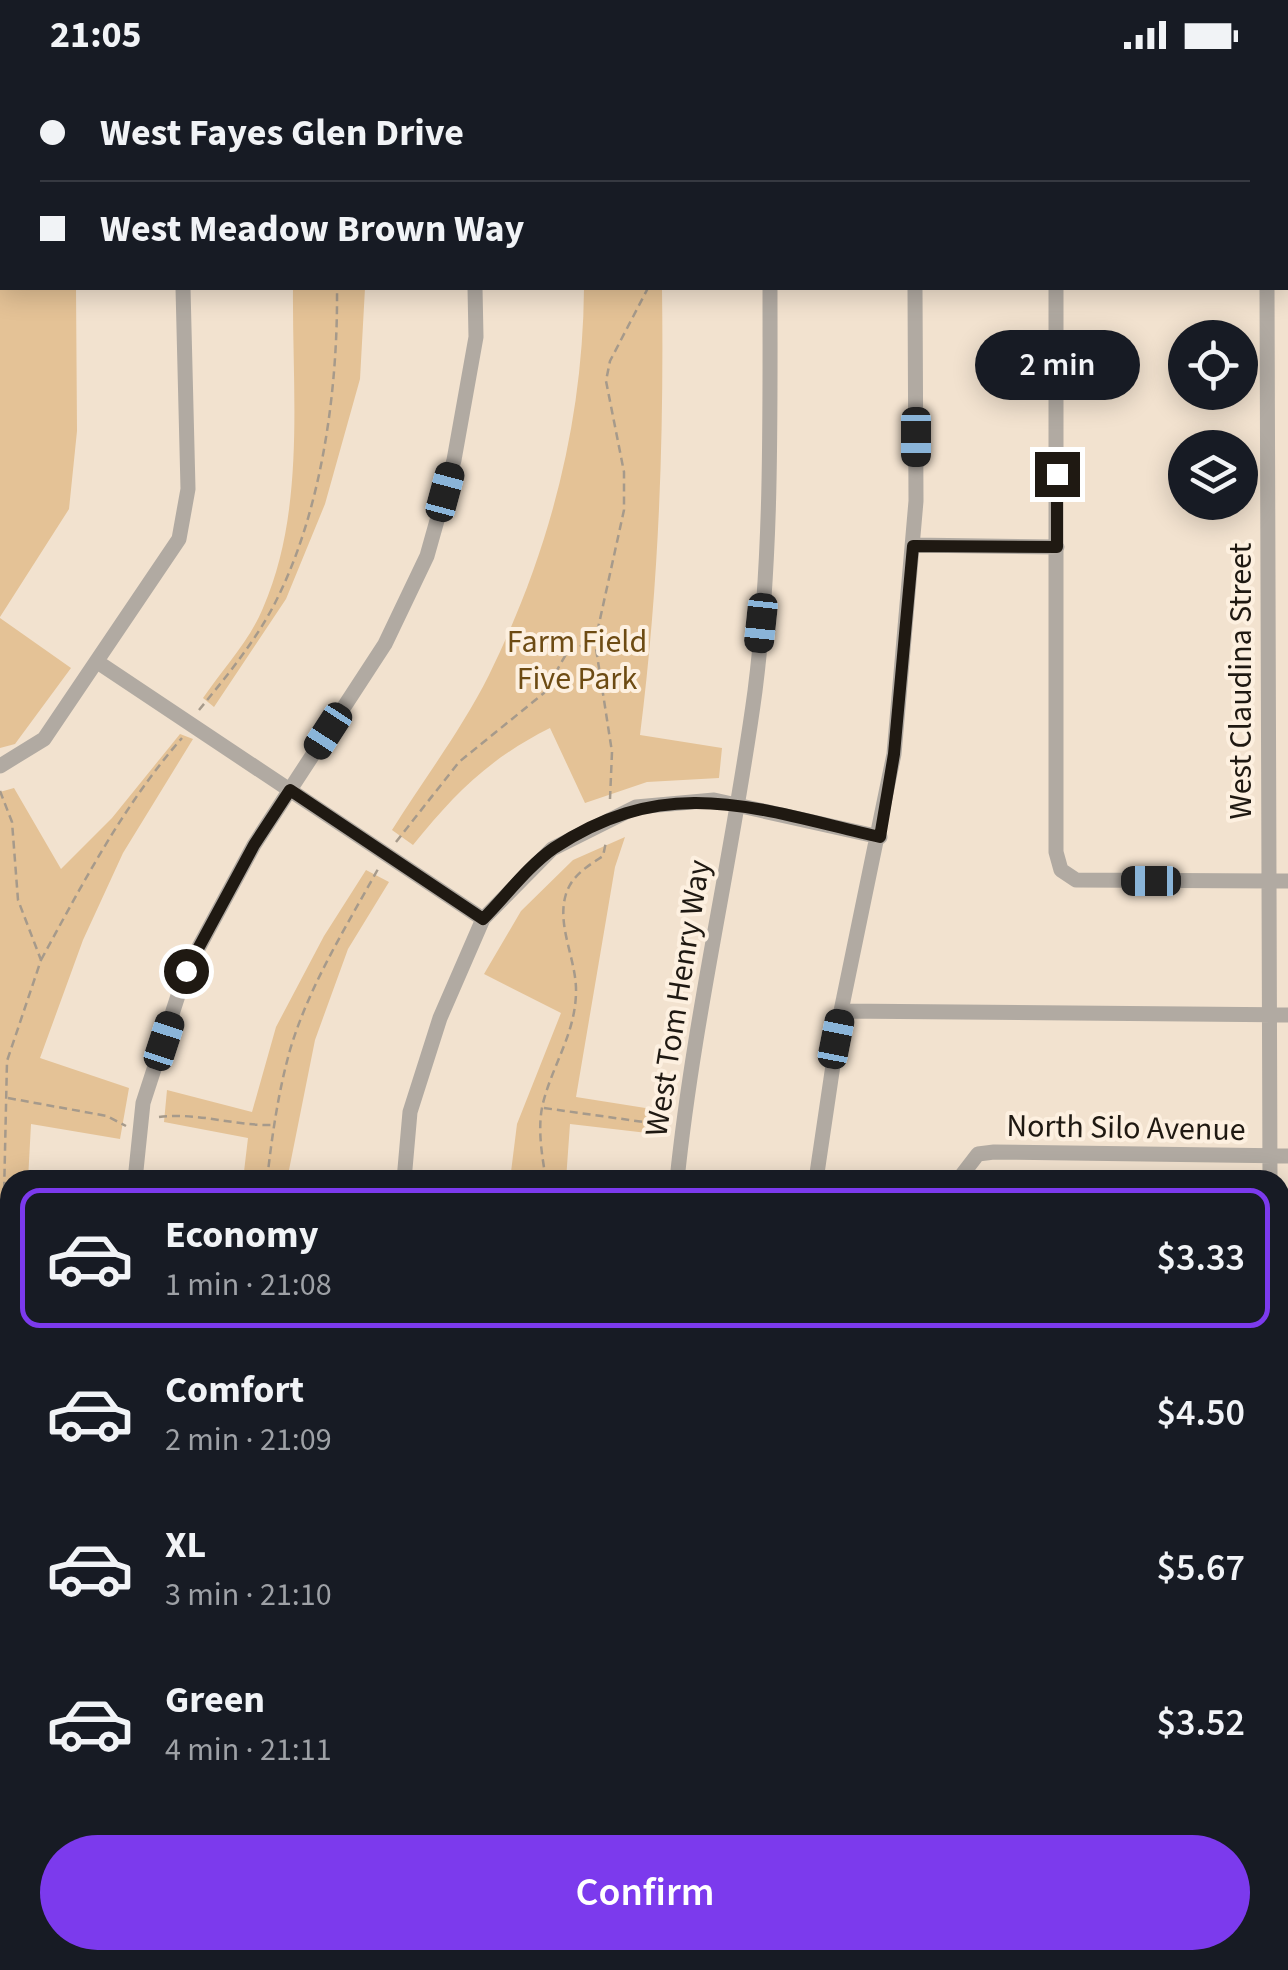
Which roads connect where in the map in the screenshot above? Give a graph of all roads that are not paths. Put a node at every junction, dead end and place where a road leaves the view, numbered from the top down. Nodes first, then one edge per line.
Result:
1 (183, 290) edge
2 (475, 290) edge
3 (770, 290) edge
4 (915, 290) edge
5 (1056, 290) edge
6 (1267, 290) edge
7 (913, 546) junction
8 (1057, 547) junction
9 (99, 663) junction
10 (0, 766) edge
11 (290, 790) junction
12 (737, 806) junction
13 (880, 837) junction
14 (1288, 881) edge
15 (1269, 882) junction
16 (483, 919) junction
17 (841, 1012) junction
18 (1280, 1015) edge
19 (1270, 1156) junction
20 (1288, 1156) edge
21 (136, 1170) edge
22 (405, 1170) edge
23 (677, 1170) edge
24 (817, 1170) edge
25 (964, 1170) edge
26 (1270, 1170) edge

1 - 9 street
2 - 11 street
3 - 12 street, West Tom Henry Way
4 - 7 street
5 - 8 street
6 - 15 street, West Claudina Street
7 - 8 street
7 - 13 street
8 - 15 street
9 - 10 street
9 - 11 street
11 - 16 street
11 - 21 street
12 - 13 street
12 - 16 street
12 - 23 street, West Tom Henry Way
13 - 17 street
14 - 15 street
15 - 18 street, West Claudina Street
16 - 22 street
17 - 18 street
17 - 24 street
18 - 19 street, West Claudina Street
19 - 20 street, North Silo Avenue
19 - 25 street, North Silo Avenue
19 - 26 street, West Claudina Street

